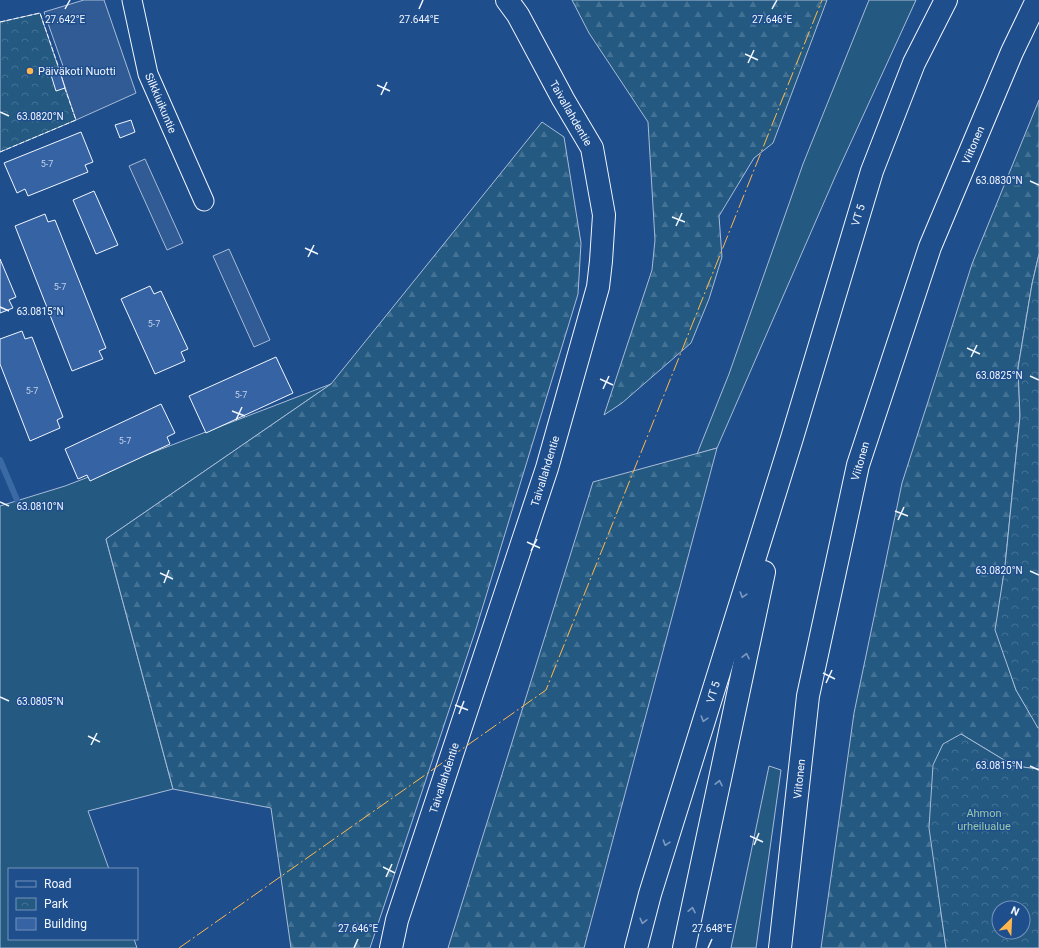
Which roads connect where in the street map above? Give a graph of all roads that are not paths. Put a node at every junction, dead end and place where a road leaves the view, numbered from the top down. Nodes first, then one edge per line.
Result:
1 (132, 0) edge
2 (508, 0) edge
3 (946, 0) edge
4 (1037, 0) edge
5 (204, 201) dead end
6 (792, 438) junction
7 (391, 948) edge
8 (636, 948) edge
9 (684, 948) edge
10 (780, 948) edge

1 - 5 street, Silkkiuikuntie
2 - 7 main road, Taivallahdentie
3 - 6 main road, VT 5
4 - 10 main road, Viitonen
6 -> 8 main road, VT 5
9 -> 6 main road, VT 5

